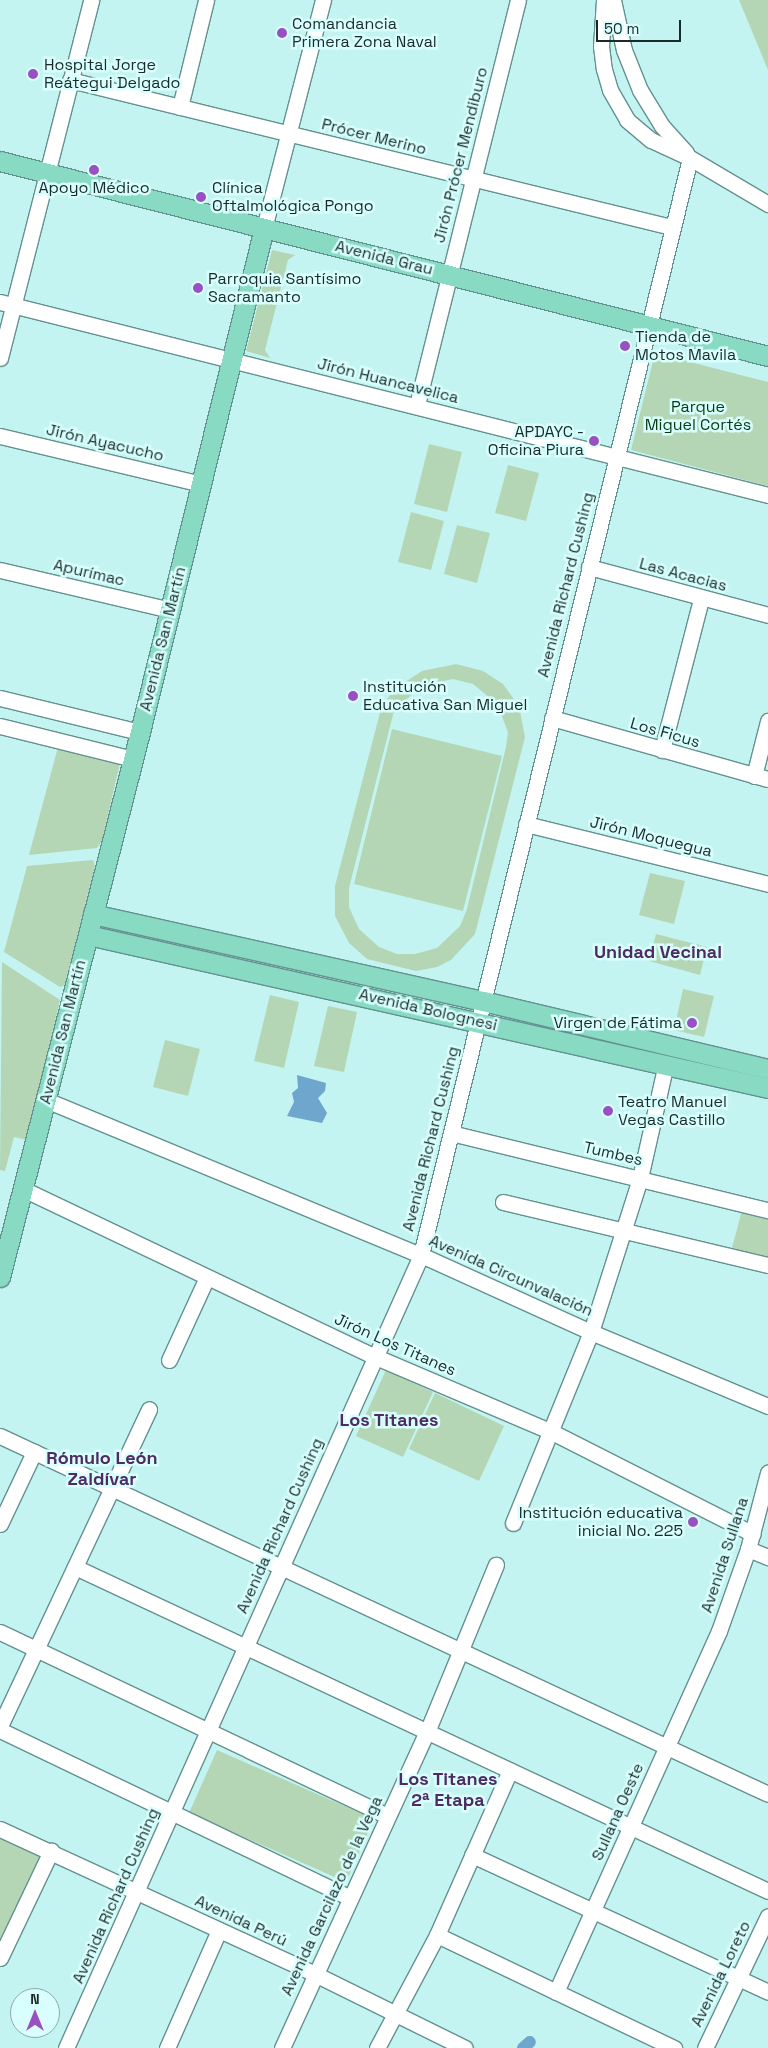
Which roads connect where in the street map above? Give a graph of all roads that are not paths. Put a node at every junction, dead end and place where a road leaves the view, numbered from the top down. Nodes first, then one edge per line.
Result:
1 (91, 0) edge
2 (206, 0) edge
3 (323, 0) edge
4 (517, 0) edge
5 (604, 0) edge
6 (614, 0) edge
7 (70, 80) junction
8 (180, 107) junction
9 (289, 134) junction
10 (690, 158) junction
11 (0, 161) edge
12 (45, 172) junction
13 (474, 180) junction
14 (768, 204) edge
15 (671, 227) junction
16 (264, 228) junction
17 (449, 275) junction
18 (6, 304) edge
19 (648, 325) junction
20 (768, 356) edge
21 (0, 358) edge
22 (232, 361) junction
23 (417, 406) junction
24 (0, 436) edge
25 (616, 456) junction
26 (201, 484) junction
27 (768, 495) edge
28 (589, 567) junction
29 (0, 570) edge
30 (701, 600) junction
31 (170, 610) junction
32 (768, 615) edge
33 (0, 698) edge
34 (552, 718) junction
35 (768, 721) edge
36 (0, 726) edge
37 (140, 732) junction
38 (662, 750) junction
39 (134, 759) junction
40 (761, 778) edge
41 (526, 824) junction
42 (768, 884) edge
43 (94, 914) junction
44 (88, 935) junction
45 (483, 1001) junction
46 (478, 1022) junction
47 (666, 1064) junction
48 (768, 1069) edge
49 (768, 1088) edge
50 (46, 1100) junction
51 (451, 1133) junction
52 (640, 1178) junction
53 (23, 1189) junction
54 (503, 1202) dead end
55 (768, 1210) edge
56 (625, 1230) junction
57 (421, 1255) junction
58 (768, 1265) edge
59 (0, 1277) edge
60 (207, 1277) junction
61 (592, 1332) junction
62 (376, 1357) junction
63 (169, 1360) dead end
64 (768, 1406) edge
65 (149, 1409) dead end
66 (552, 1432) junction
67 (0, 1436) edge
68 (34, 1452) junction
69 (768, 1473) edge
70 (112, 1489) junction
71 (513, 1523) dead end
72 (0, 1524) edge
73 (751, 1541) junction
74 (768, 1557) edge
75 (496, 1565) dead end
76 (280, 1566) junction
77 (75, 1567) junction
78 (0, 1632) edge
79 (245, 1646) junction
80 (712, 1647) joint
81 (36, 1650) junction
82 (461, 1650) junction
83 (0, 1726) edge
84 (0, 1730) edge
85 (208, 1732) junction
86 (427, 1732) junction
87 (667, 1746) junction
88 (510, 1770) junction
89 (768, 1794) edge
90 (173, 1813) junction
91 (387, 1816) junction
92 (632, 1825) junction
93 (0, 1829) edge
94 (51, 1851) junction
95 (472, 1855) junction
96 (768, 1891) edge
97 (138, 1892) junction
98 (350, 1898) junction
99 (592, 1913) junction
100 (768, 1916) edge
101 (219, 1930) junction
102 (437, 1934) junction
103 (0, 1958) edge
104 (315, 1974) junction
105 (738, 1979) junction
106 (556, 1992) junction
107 (768, 1992) edge
108 (394, 2014) junction
109 (66, 2048) edge
110 (167, 2048) edge
111 (282, 2048) edge
112 (377, 2048) edge
113 (465, 2048) edge
114 (674, 2048) edge
115 (705, 2048) edge

1 - 7 street
2 - 8 street
3 - 9 street, Avenida San Martín
4 - 13 street, Jirón Prócer Mendiburo
5 - 10 street
6 - 10 street
7 - 8 street, Prócer Merino
7 - 12 street
8 - 9 street, Prócer Merino
9 - 13 street, Prócer Merino
9 - 16 street, Avenida San Martín
10 - 14 street
10 - 15 street, Avenida Richard Cushing
11 - 12 main road, Avenida Grau
12 - 16 main road, Avenida Grau
12 - 18 street
13 - 15 street, Prócer Merino
13 - 17 street, Jirón Prócer Mendiburo
15 - 19 street, Avenida Richard Cushing
16 - 17 main road, Avenida Grau
16 - 22 main road, Avenida San Martín
17 - 19 main road, Avenida Grau
17 - 23 street, Jirón Prócer Mendiburo
18 - 21 street
18 - 22 street, Jirón Huancavelica
19 - 20 main road, Avenida Grau
19 - 25 street, Avenida Richard Cushing
22 - 23 street, Jirón Huancavelica
22 - 26 main road, Avenida San Martín
23 - 25 street, Jirón Huancavelica
24 - 26 street, Jirón Ayacucho
25 - 27 street, Jirón Huancavelica
25 - 28 street, Avenida Richard Cushing
26 - 31 main road, Avenida San Martín
28 - 30 street, Las Acacias
28 - 34 street, Avenida Richard Cushing
29 - 31 street, Apurímac
30 - 32 street, Las Acacias
30 - 38 street
31 - 37 main road, Avenida San Martín
33 - 37 street
34 - 38 street, Los Ficus
34 - 41 street, Avenida Richard Cushing
35 - 40 street
36 - 39 street
37 - 39 main road, Avenida San Martín
38 - 40 street, Los Ficus
39 - 43 main road, Avenida San Martín
41 - 42 street, Jirón Moquegua
41 - 45 street, Avenida Richard Cushing
43 - 44 main road, Avenida San Martín
43 - 45 main road, Avenida Bolognesi
44 - 46 main road, Avenida Bolognesi
44 - 50 main road, Avenida San Martín
45 - 46 street, Avenida Richard Cushing
45 - 48 main road, Avenida Bolognesi
46 - 47 main road, Avenida Bolognesi
46 - 51 street, Avenida Richard Cushing
47 - 49 main road, Avenida Bolognesi
47 - 52 street
50 - 53 main road, Avenida San Martín
50 - 57 street, Avenida Circunvalación
51 - 52 street, Tumbes
51 - 57 street, Avenida Richard Cushing
52 - 55 street, Tumbes
52 - 56 street
53 - 59 main road, Avenida San Martín
53 - 60 street, Jirón Los Titanes
54 - 56 street
56 - 58 street
56 - 61 street
57 - 61 street, Avenida Circunvalación
57 - 62 street, Avenida Richard Cushing
60 - 62 street, Jirón Los Titanes
60 - 63 street
61 - 64 street, Avenida Circunvalación
61 - 66 street
62 - 66 street, Jirón Los Titanes
62 - 76 street, Avenida Richard Cushing
65 - 70 street
66 - 71 street
66 - 73 street, Jirón Los Titanes
67 - 68 street
68 - 70 street
68 - 72 street
69 - 73 street, Avenida Sullana
70 - 76 street
70 - 77 street
73 - 74 street, Jirón Los Titanes
73 - 80 street, Avenida Sullana
75 - 82 street, Avenida Garcilazo de la Vega
76 - 79 street, Avenida Richard Cushing
76 - 82 street
77 - 79 street
77 - 81 street
78 - 81 street
79 - 85 street, Avenida Richard Cushing
79 - 86 street
80 - 87 street, Sullana Oeste
81 - 83 street
81 - 85 street
82 - 86 street, Avenida Garcilazo de la Vega
82 - 87 street
84 - 90 street
85 - 90 street, Avenida Richard Cushing
85 - 91 street
86 - 88 street
86 - 91 street, Avenida Garcilazo de la Vega
87 - 89 street
87 - 92 street, Sullana Oeste
88 - 92 street
88 - 95 street
90 - 97 street, Avenida Richard Cushing
90 - 98 street
91 - 98 street, Avenida Garcilazo de la Vega
92 - 96 street
92 - 99 street, Sullana Oeste
93 - 94 street, Avenida Perú
94 - 97 street, Avenida Perú
94 - 103 street
95 - 99 street
95 - 102 street
97 - 101 street, Avenida Perú
97 - 109 street, Avenida Richard Cushing
98 - 104 street, Avenida Garcilazo de la Vega
99 - 105 street
99 - 106 street, Sullana Oeste
100 - 105 street, Avenida Loreto
101 - 104 street, Avenida Perú
101 - 110 street
102 - 106 street
102 - 108 street
104 - 108 street, Avenida Perú
104 - 111 street, Avenida Garcilazo de la Vega
105 - 107 street
105 - 115 street, Avenida Loreto
106 - 114 street
108 - 112 street
108 - 113 street, Avenida Perú

